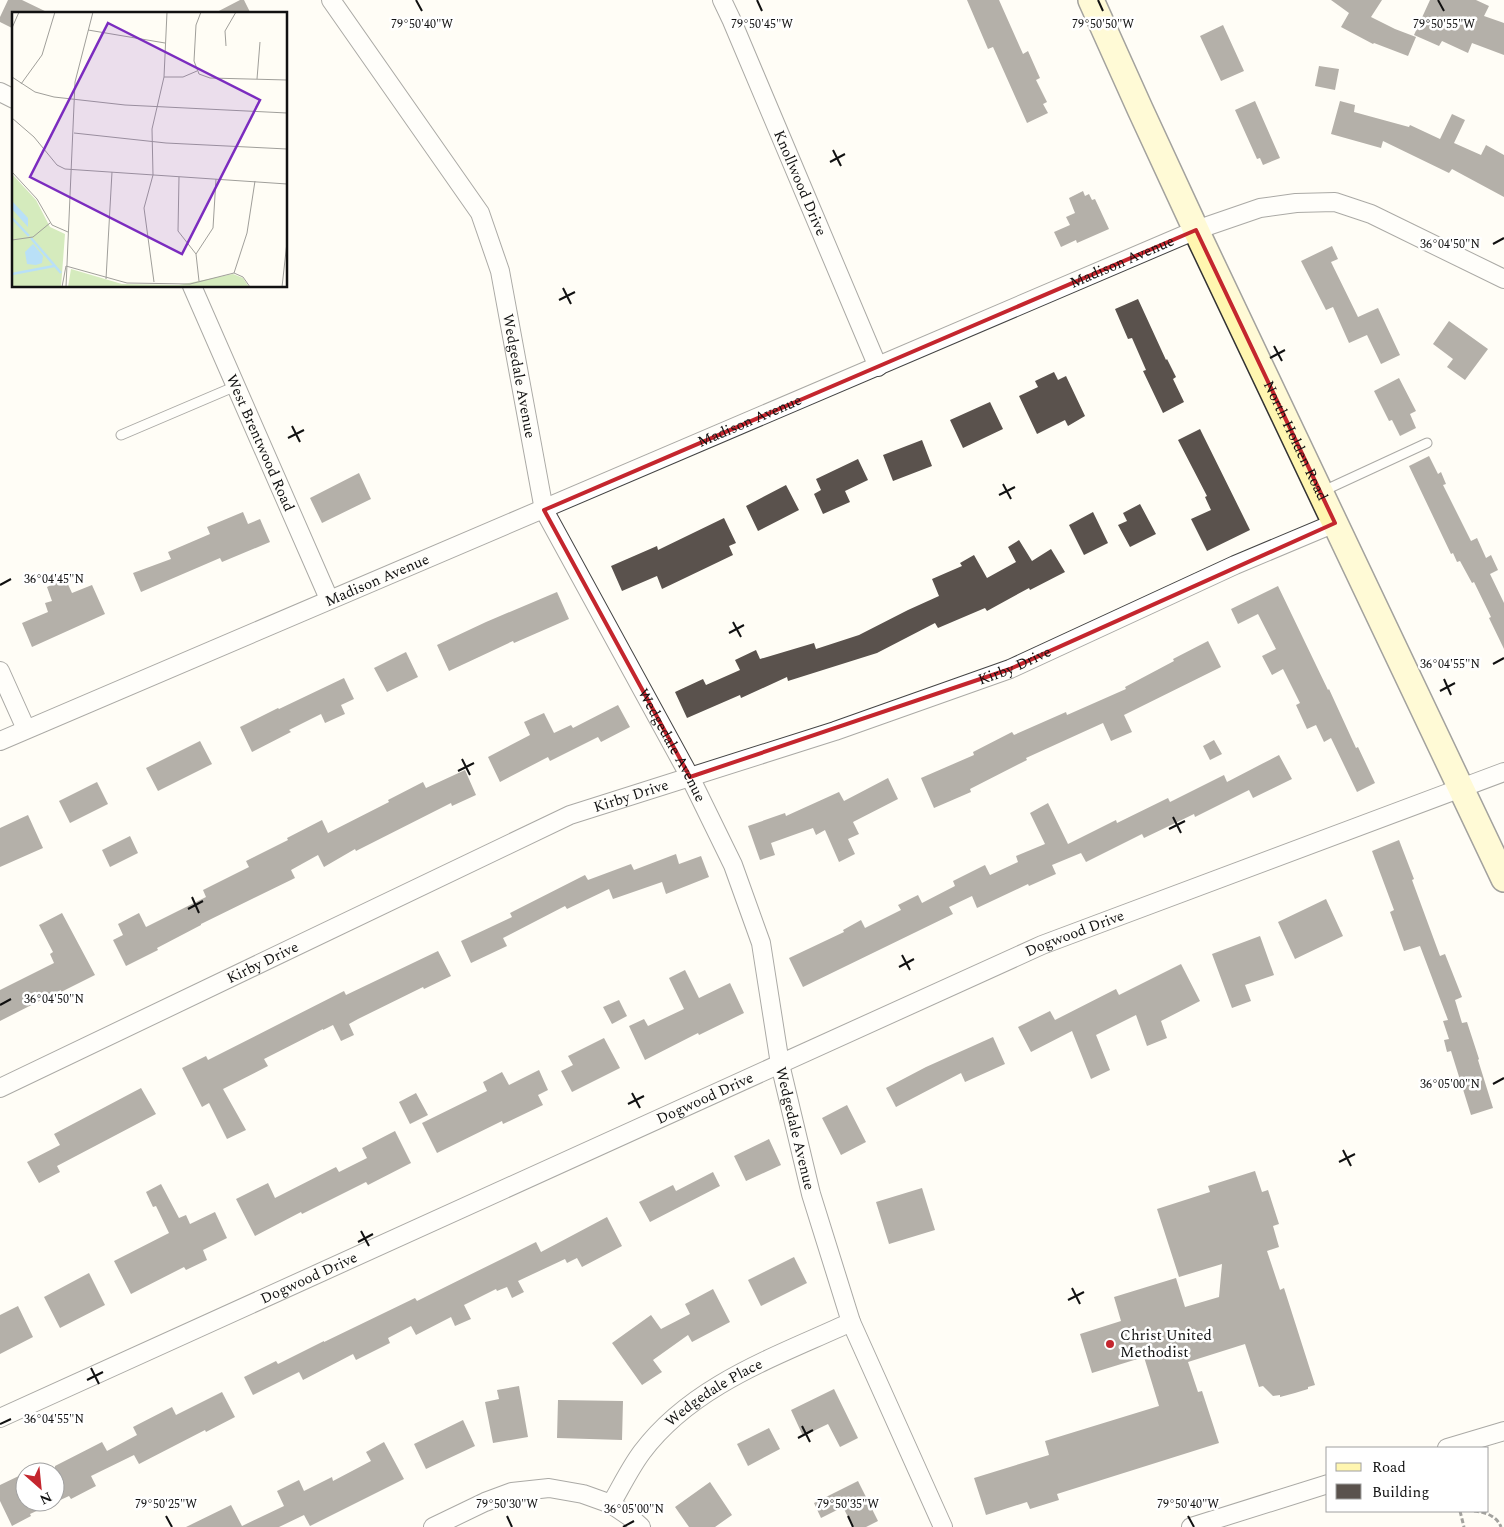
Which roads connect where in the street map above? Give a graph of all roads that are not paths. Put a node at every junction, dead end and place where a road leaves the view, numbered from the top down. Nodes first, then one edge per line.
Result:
1 (331, 0) edge
2 (722, 0) edge
3 (1091, 0) edge
4 (0, 92) edge
5 (12, 98) edge
6 (1196, 230) junction
7 (1504, 279) edge
8 (193, 288) edge
9 (878, 367) junction
10 (236, 386) junction
11 (121, 435) dead end
12 (1427, 443) dead end
13 (1320, 492) junction
14 (544, 510) junction
15 (1335, 524) junction
16 (329, 600) junction
17 (0, 671) edge
18 (26, 729) junction
19 (0, 741) edge
20 (1504, 772) edge
21 (690, 777) junction
22 (1461, 789) junction
23 (1504, 879) edge
24 (780, 1064) junction
25 (0, 1088) edge
26 (852, 1322) junction
27 (0, 1418) edge
28 (1504, 1431) edge
29 (1450, 1447) edge
30 (1326, 1485) edge
31 (611, 1504) junction
32 (433, 1527) edge
33 (641, 1527) edge
34 (943, 1527) edge
35 (1191, 1527) edge

1 - 14 street, Wedgedale Avenue
2 - 9 street, Knollwood Drive
3 - 6 main road, North Holden Road
4 - 5 street
6 - 7 street, Madison Avenue
6 - 9 street, Madison Avenue
6 - 13 main road, North Holden Road
8 - 10 street, West Brentwood Road
9 - 14 street, Madison Avenue
10 - 11 lane
10 - 16 street, West Brentwood Road
12 - 13 lane
13 - 15 main road, North Holden Road
14 - 16 street, Madison Avenue
14 - 21 street, Wedgedale Avenue
15 - 21 street, Kirby Drive
15 - 22 main road, North Holden Road
16 - 18 street, Madison Avenue
17 - 18 street
18 - 19 street, Madison Avenue
20 - 22 street, Dogwood Drive
21 - 24 street, Wedgedale Avenue
21 - 25 street, Kirby Drive
22 - 23 main road, North Holden Road
22 - 24 street, Dogwood Drive
24 - 26 street, Wedgedale Avenue
24 - 27 street, Dogwood Drive
26 - 31 street, Wedgedale Place
26 - 34 street, Wedgedale Avenue
28 - 29 street
30 - 35 street
31 - 32 street
31 - 33 street

